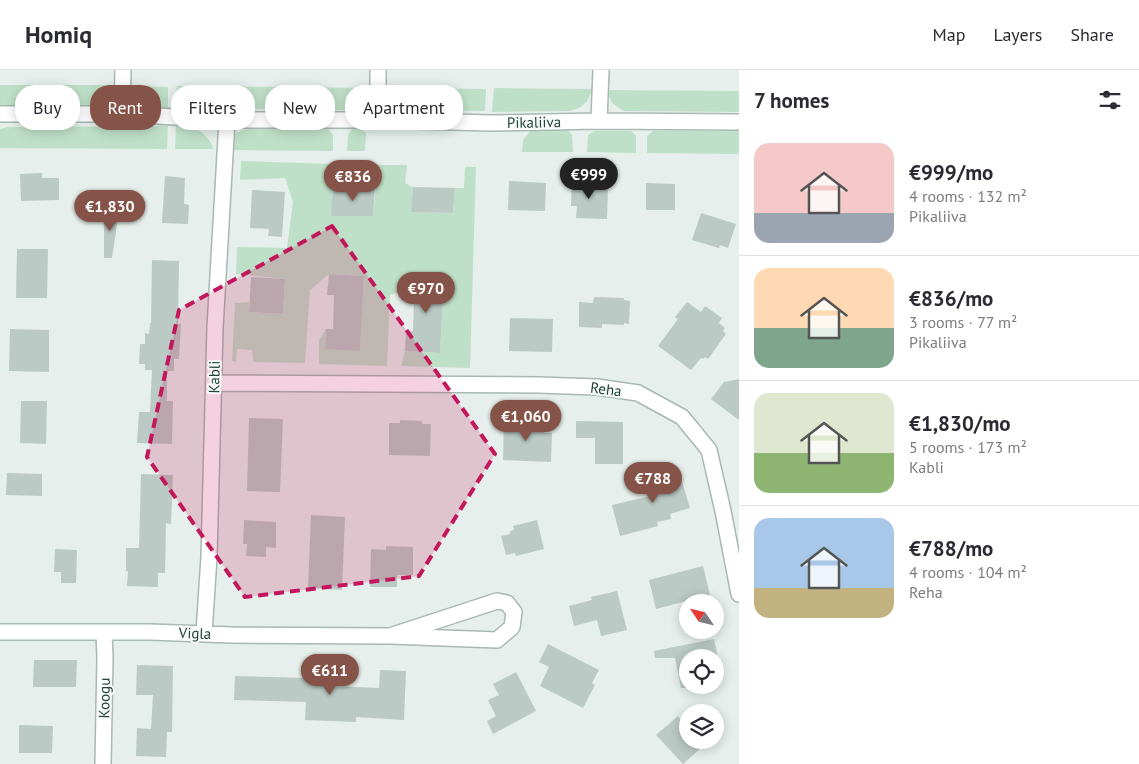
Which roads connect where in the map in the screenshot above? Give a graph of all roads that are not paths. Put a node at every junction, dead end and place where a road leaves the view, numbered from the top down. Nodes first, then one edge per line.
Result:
1 (123, 70) edge
2 (378, 70) edge
3 (601, 70) edge
4 (123, 85) edge
5 (378, 85) edge
6 (0, 114) edge
7 (90, 114) edge
8 (255, 120) edge
9 (345, 120) edge
10 (599, 121) junction
11 (463, 122) edge
12 (739, 122) edge
13 (226, 130) edge
14 (214, 383) junction
15 (739, 594) edge
16 (0, 632) edge
17 (104, 633) junction
18 (204, 633) junction
19 (390, 636) junction
20 (103, 764) edge

1 - 4 street
2 - 5 street
3 - 10 street
6 - 7 street, Pikaliiva
8 - 9 street, Pikaliiva
10 - 11 street, Pikaliiva
10 - 12 street, Pikaliiva
13 - 14 street, Kabli
14 - 15 street, Reha
14 - 18 street, Kabli
16 - 17 street, Vigla
17 - 18 street, Vigla
17 - 20 street, Koogu
18 - 19 street, Vigla
19 - 19 street, Vigla

